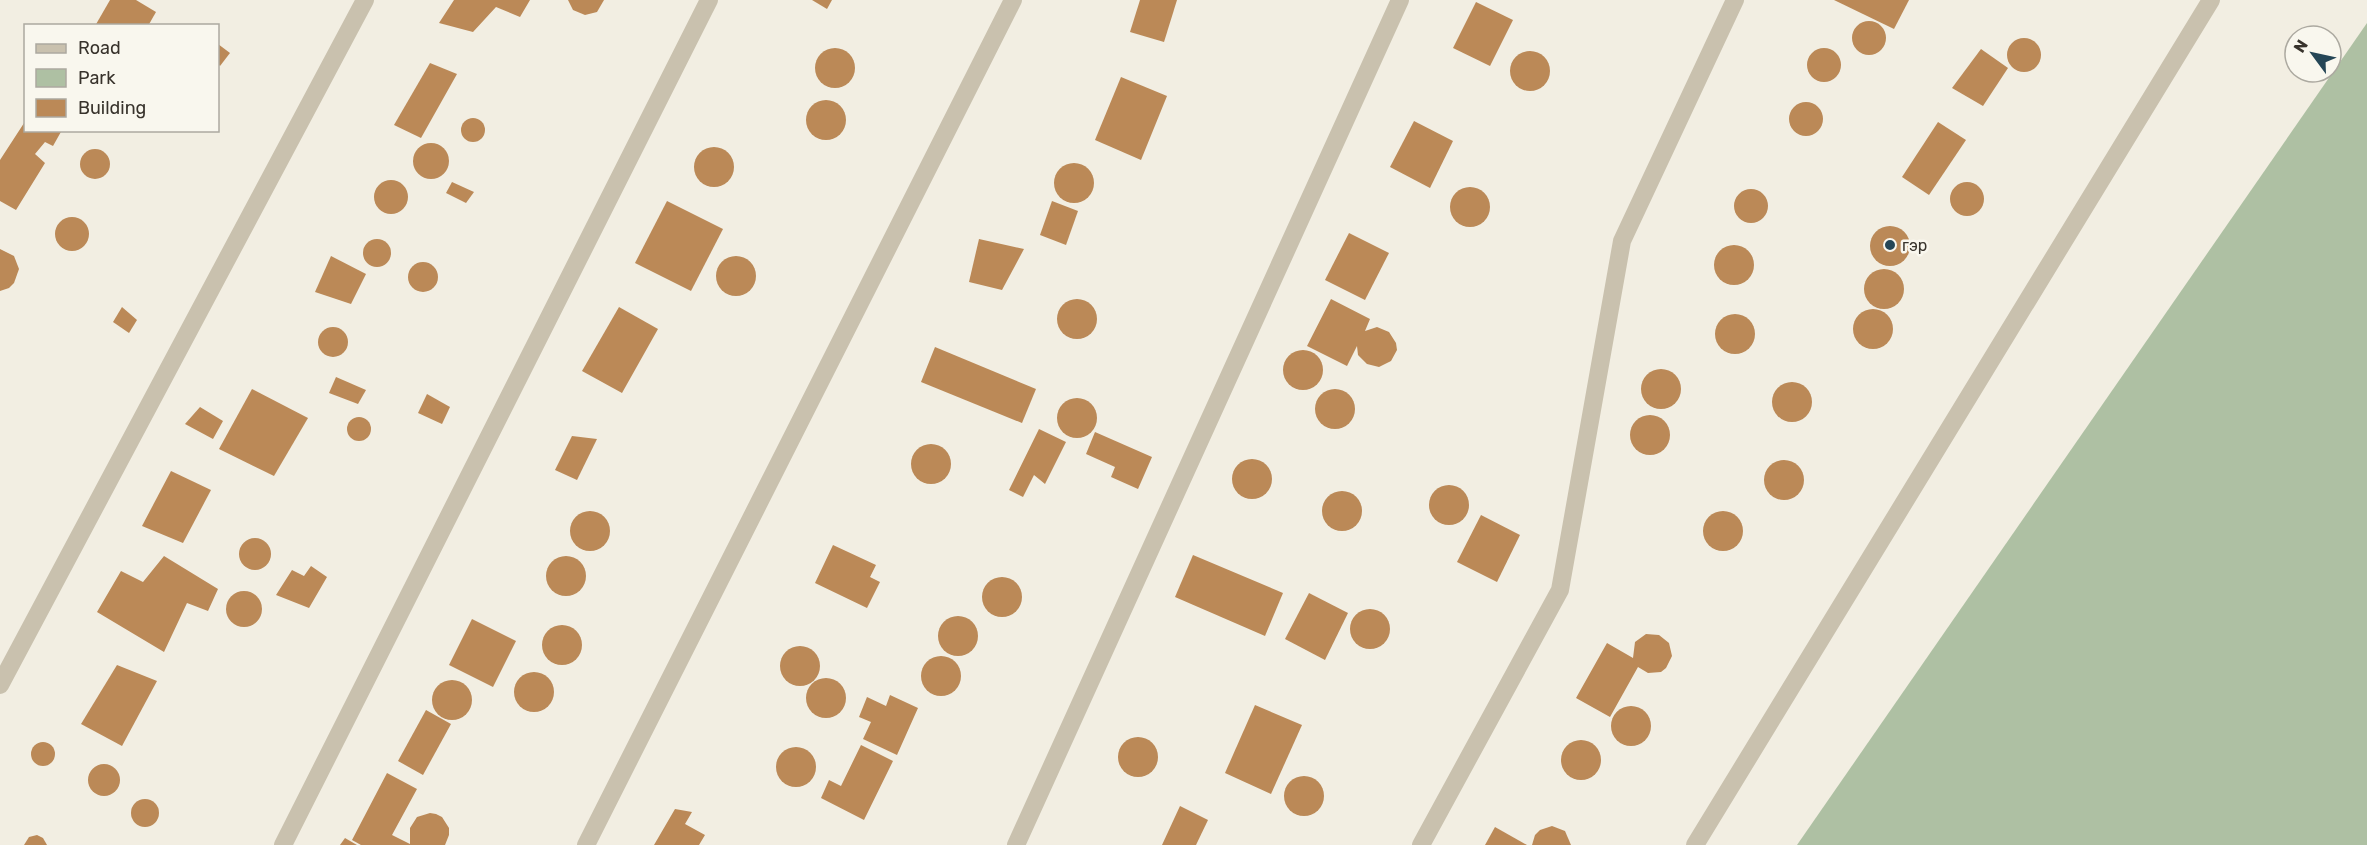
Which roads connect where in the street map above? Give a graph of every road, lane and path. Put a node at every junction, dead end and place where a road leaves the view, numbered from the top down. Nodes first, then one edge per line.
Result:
1 (365, 0) edge
2 (709, 0) edge
3 (1013, 0) edge
4 (1400, 0) edge
5 (1735, 0) edge
6 (2211, 0) edge
7 (0, 685) edge
8 (283, 845) edge
9 (586, 845) edge
10 (1016, 845) edge
11 (1421, 845) edge
12 (1695, 845) edge

1 - 7 street
2 - 8 street
3 - 9 street
4 - 10 street
5 - 11 street
6 - 12 street

